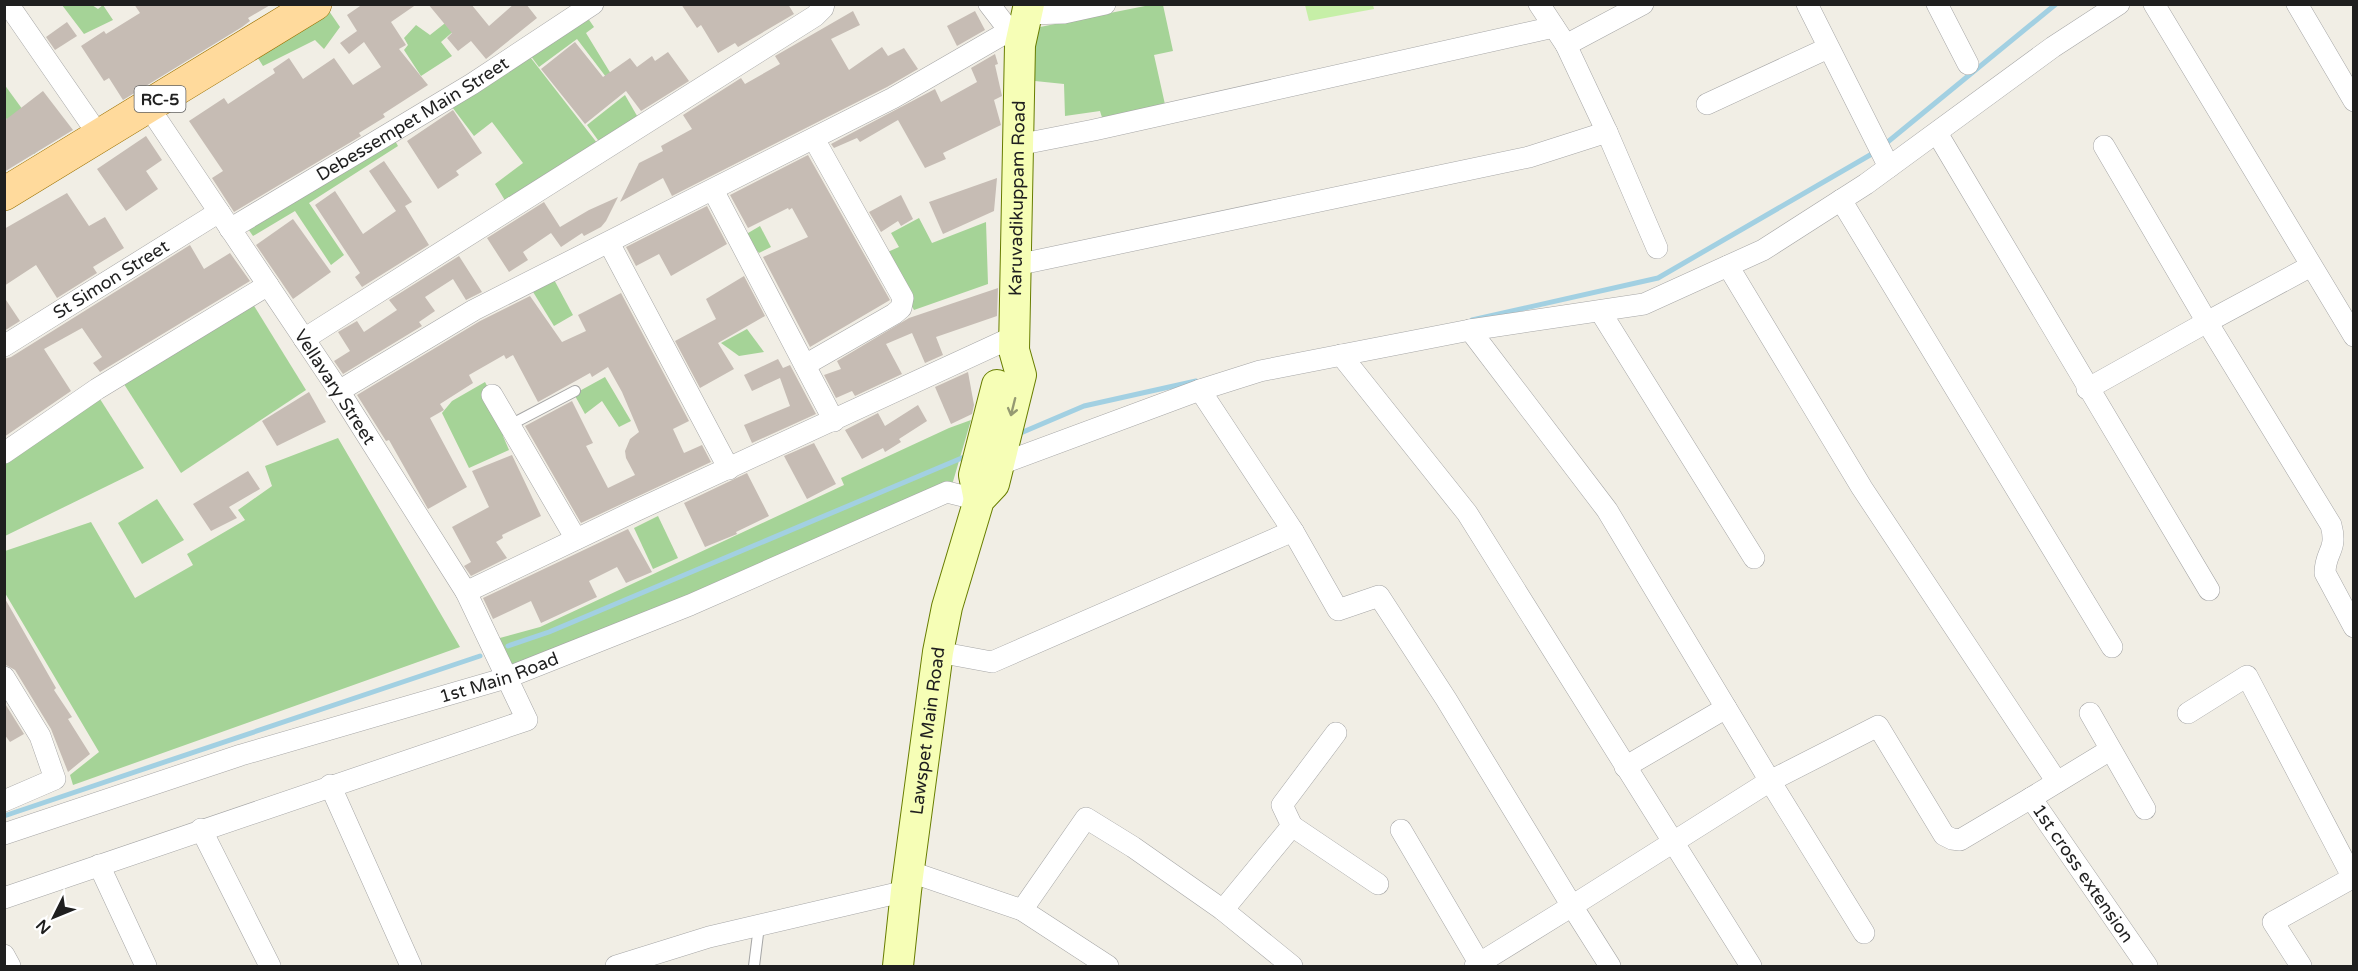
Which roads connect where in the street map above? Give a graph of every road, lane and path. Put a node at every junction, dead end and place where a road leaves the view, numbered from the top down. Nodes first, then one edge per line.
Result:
1 (8, 4) edge
2 (315, 4) edge
3 (593, 4) edge
4 (824, 4) edge
5 (989, 4) edge
6 (1105, 4) edge
7 (1539, 4) edge
8 (1643, 4) edge
9 (1807, 4) edge
10 (1937, 4) edge
11 (2119, 4) edge
12 (2154, 4) edge
13 (2297, 4) edge
14 (1021, 24) edge
15 (1554, 27) junction
16 (1566, 45) junction
17 (1828, 48) junction
18 (1968, 64) dead end
19 (2348, 77) edge
20 (2354, 101) edge
21 (1707, 104) dead end
22 (148, 106) junction
23 (1607, 132) junction
24 (1937, 133) junction
25 (100, 137) junction
26 (814, 139) junction
27 (1018, 145) junction
28 (2104, 146) dead end
29 (1889, 167) junction
30 (713, 190) junction
31 (4, 194) edge
32 (1841, 200) junction
33 (224, 221) junction
34 (609, 243) junction
35 (1657, 248) dead end
36 (1016, 265) junction
37 (1728, 266) junction
38 (2311, 266) junction
39 (268, 285) junction
40 (1600, 311) junction
41 (2207, 322) junction
42 (1470, 330) junction
43 (2354, 336) edge
44 (304, 339) junction
45 (1015, 343) junction
46 (4, 346) edge
47 (1341, 355) junction
48 (805, 365) junction
49 (2087, 389) junction
50 (1200, 390) junction
51 (339, 391) junction
52 (575, 391) dead end
53 (492, 394) dead end
54 (834, 421) junction
55 (510, 425) junction
56 (4, 453) edge
57 (998, 465) junction
58 (729, 469) junction
59 (979, 500) junction
60 (1293, 531) junction
61 (576, 539) junction
62 (1754, 558) dead end
63 (2209, 590) dead end
64 (466, 592) junction
65 (2354, 627) edge
66 (2112, 647) dead end
67 (938, 652) junction
68 (4, 677) edge
69 (506, 678) junction
70 (1726, 708) junction
71 (2188, 712) dead end
72 (2090, 714) dead end
73 (1336, 733) dead end
74 (2110, 750) junction
75 (1625, 767) junction
76 (1770, 781) junction
77 (2056, 782) junction
78 (330, 785) junction
79 (2031, 798) junction
80 (4, 801) edge
81 (2145, 809) dead end
82 (1292, 826) junction
83 (201, 829) junction
84 (1401, 830) dead end
85 (4, 834) edge
86 (1672, 842) junction
87 (99, 865) junction
88 (2353, 878) edge
89 (907, 881) junction
90 (1378, 884) dead end
91 (4, 898) edge
92 (1572, 906) junction
93 (1022, 910) junction
94 (1223, 910) junction
95 (759, 926) junction
96 (1864, 933) dead end
97 (4, 955) edge
98 (10, 966) edge
99 (146, 966) edge
100 (270, 966) edge
101 (411, 966) edge
102 (616, 966) edge
103 (754, 966) edge
104 (898, 966) edge
105 (1108, 966) edge
106 (1292, 966) edge
107 (1478, 966) edge
108 (1610, 966) edge
109 (1751, 966) edge
110 (2147, 966) edge
111 (2301, 966) edge

1 - 25 street
2 - 22 main road, RC-5
3 - 33 street, Debessempet Main Street
4 - 44 street
5 - 14 street
6 - 14 street
7 - 15 street
8 - 16 street
9 - 17 street
10 - 18 street
11 - 24 street
12 - 38 street
13 - 19 street
14 - 26 street
14 - 27 street, Karuvadikuppam Road
15 - 16 street
15 - 27 street
16 - 23 street
17 - 21 street
17 - 29 street
19 - 20 street
22 - 25 main road, RC-5
22 - 33 street, Vellavary Street
23 - 35 street
23 - 36 street
24 - 29 street
24 - 49 street
25 - 31 main road, RC-5
26 - 30 street
26 - 48 street
27 - 36 street, Karuvadikuppam Road
28 - 41 street
29 - 32 street
30 - 34 street
30 - 48 street
32 - 37 street
32 - 66 street
33 - 39 street, Vellavary Street
33 - 46 street, St Simon Street
34 - 51 street
34 - 58 street
36 - 45 street, Karuvadikuppam Road
37 - 40 street
37 - 77 street
38 - 41 street
38 - 43 street
39 - 44 street, Vellavary Street
39 - 56 street
40 - 42 street
40 - 62 street
41 - 49 street
41 - 65 street
42 - 47 street
42 - 70 street
44 - 51 street, Vellavary Street
45 - 54 street
45 -> 57 street, Karuvadikuppam Road
45 - 59 street
47 - 50 street
47 - 75 street
48 - 54 street
49 - 63 street
50 - 57 street
50 - 60 street
51 - 64 street, Vellavary Street
52 - 55 lane
53 - 55 street
54 - 58 street
55 - 61 street
57 - 59 street, Karuvadikuppam Road
58 - 61 street
59 - 67 street, Lawspet Main Road
59 - 69 street, 1st Main Road
60 - 67 street
60 - 92 street
61 - 64 street
64 - 69 street, Vellavary Street
67 - 89 street, Lawspet Main Road
68 - 80 street
69 - 78 street, Vellavary Street
69 - 85 street, 1st Main Road
70 - 75 street
70 - 76 street
71 - 88 street
72 - 74 street
73 - 82 street
74 - 77 street, 1st cross extension
74 - 81 street
75 - 86 street
76 - 79 street
76 - 86 street
76 - 96 street
77 - 79 street, 1st cross extension
78 - 83 street
78 - 101 street
79 - 110 street, 1st cross extension
82 - 90 street
82 - 94 street
83 - 87 street
83 - 100 street
84 - 107 street
86 - 92 street
86 - 109 street
87 - 91 street
87 - 99 street
88 - 111 street
89 - 93 street
89 - 95 street
89 - 104 street, Lawspet Main Road
92 - 107 street
92 - 108 street
93 - 94 street
93 - 105 street
94 - 106 street
95 - 102 street
95 - 103 lane
97 - 98 street

